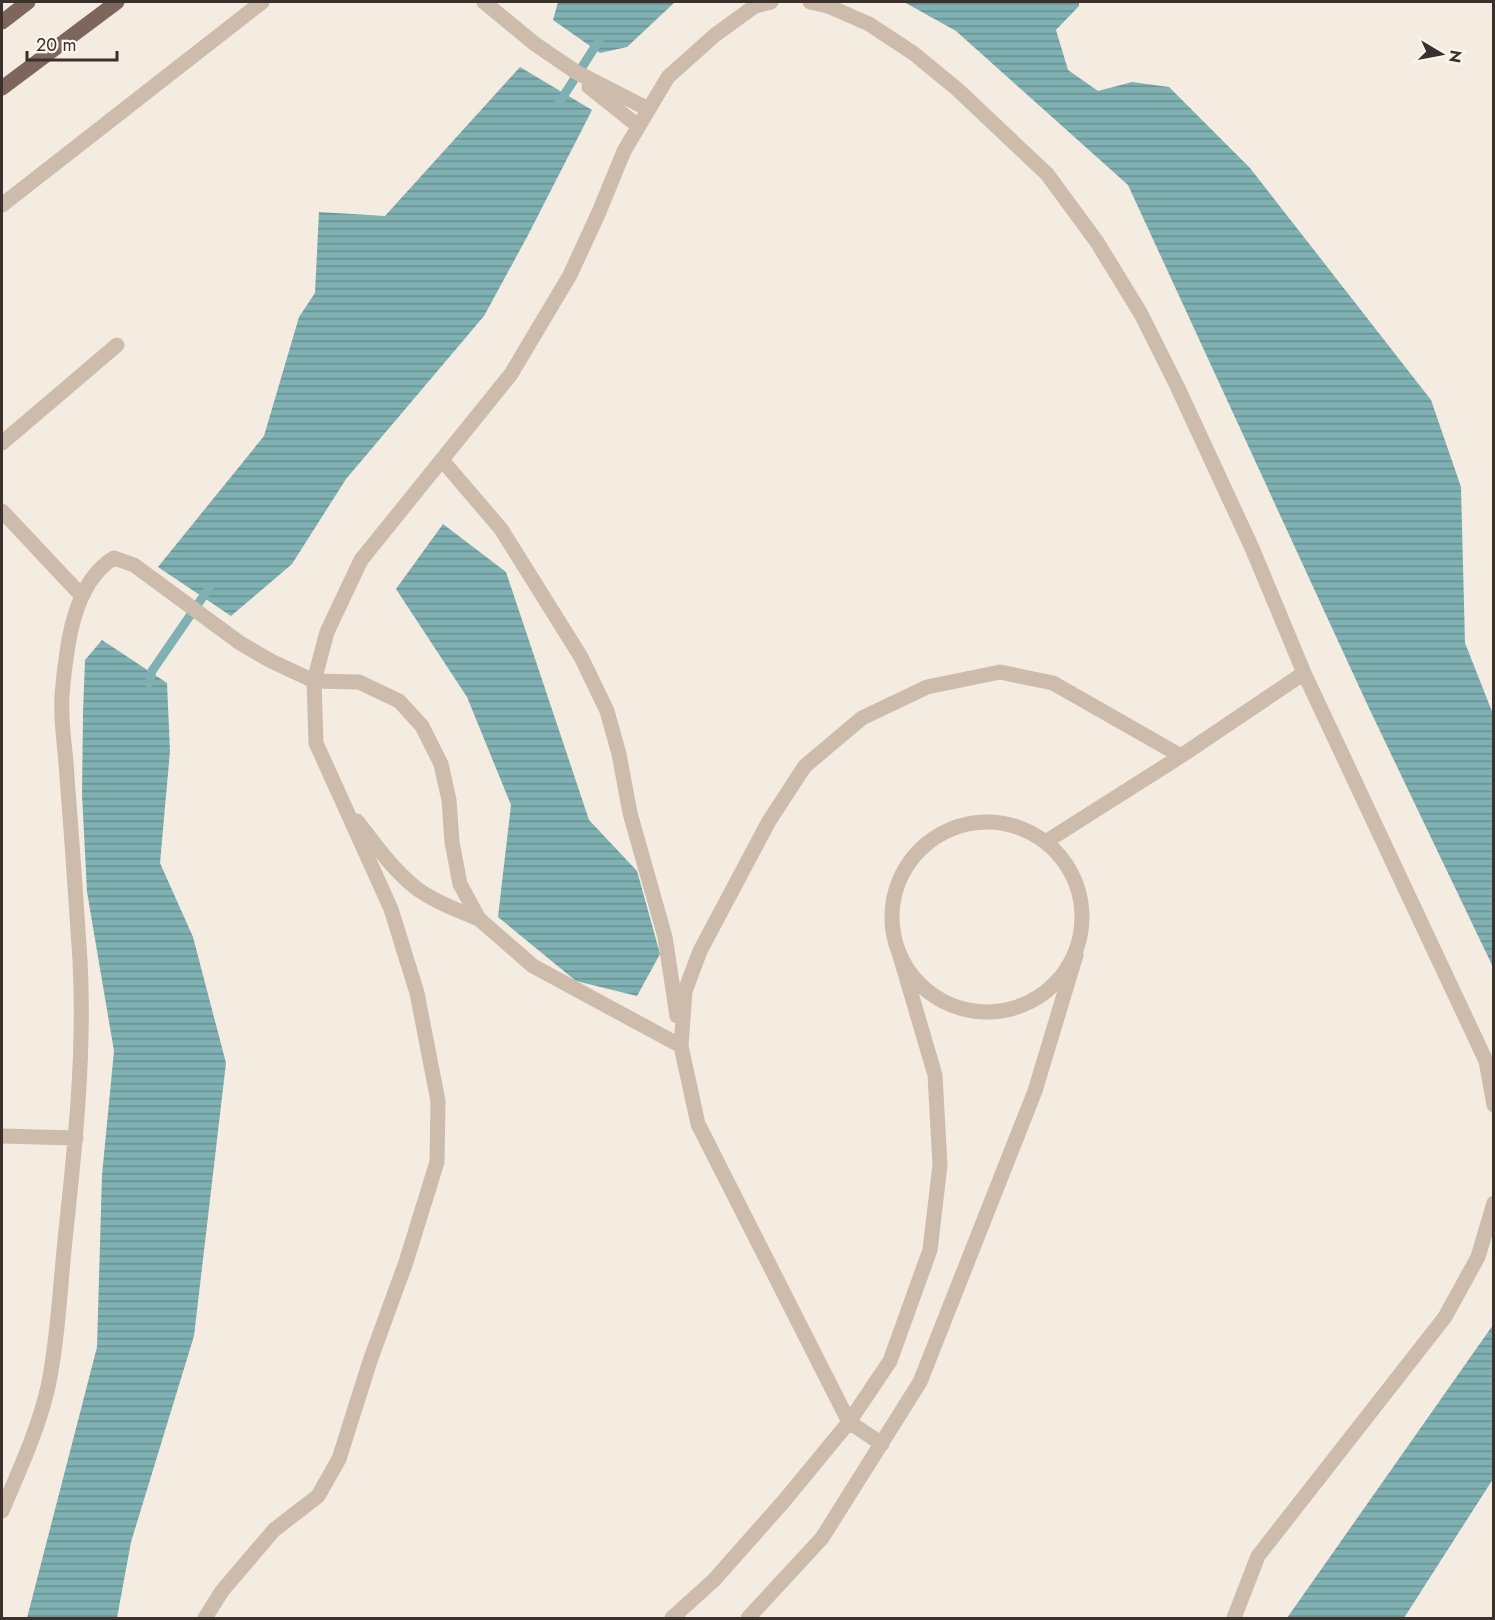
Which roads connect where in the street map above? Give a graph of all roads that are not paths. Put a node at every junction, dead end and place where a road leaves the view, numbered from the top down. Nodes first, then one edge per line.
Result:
1 (28, 2) edge
2 (117, 2) edge
3 (262, 2) edge
4 (484, 2) edge
5 (771, 2) edge
6 (810, 2) edge
7 (2, 22) edge
8 (535, 44) junction
9 (2, 88) edge
10 (648, 110) junction
11 (638, 126) junction
12 (2, 205) edge
13 (117, 345) dead end
14 (2, 443) edge
15 (442, 460) junction
16 (2, 511) edge
17 (81, 595) junction
18 (1304, 673) junction
19 (314, 681) junction
20 (1181, 756) junction
21 (342, 803) junction
22 (1047, 840) junction
23 (479, 919) junction
24 (900, 956) junction
25 (1076, 956) junction
26 (681, 1046) junction
27 (1494, 1105) edge
28 (2, 1136) edge
29 (76, 1138) junction
30 (1494, 1203) edge
31 (849, 1422) junction
32 (882, 1444) junction
33 (2, 1511) edge
34 (205, 1618) edge
35 (672, 1618) edge
36 (748, 1618) edge
37 (1234, 1618) edge

1 - 7 main road
2 - 9 main road
3 - 12 lane
4 - 8 lane
5 - 10 lane
6 - 18 lane
8 - 10 lane
8 - 11 lane
10 - 11 lane
11 - 15 lane
13 - 14 lane
15 - 19 lane
15 - 26 lane
16 - 17 lane
17 - 19 lane
17 - 29 lane
18 - 20 lane
18 - 27 lane
19 - 21 lane
19 - 23 lane
20 - 22 lane
20 - 26 lane
21 - 23 lane
21 - 34 lane
22 - 24 lane
22 - 25 lane
23 - 26 lane
24 - 25 lane
24 - 31 lane
25 - 32 lane
26 - 31 lane
28 - 29 lane
29 - 33 lane
30 - 37 lane
31 - 32 lane
31 - 35 lane
32 - 36 lane

